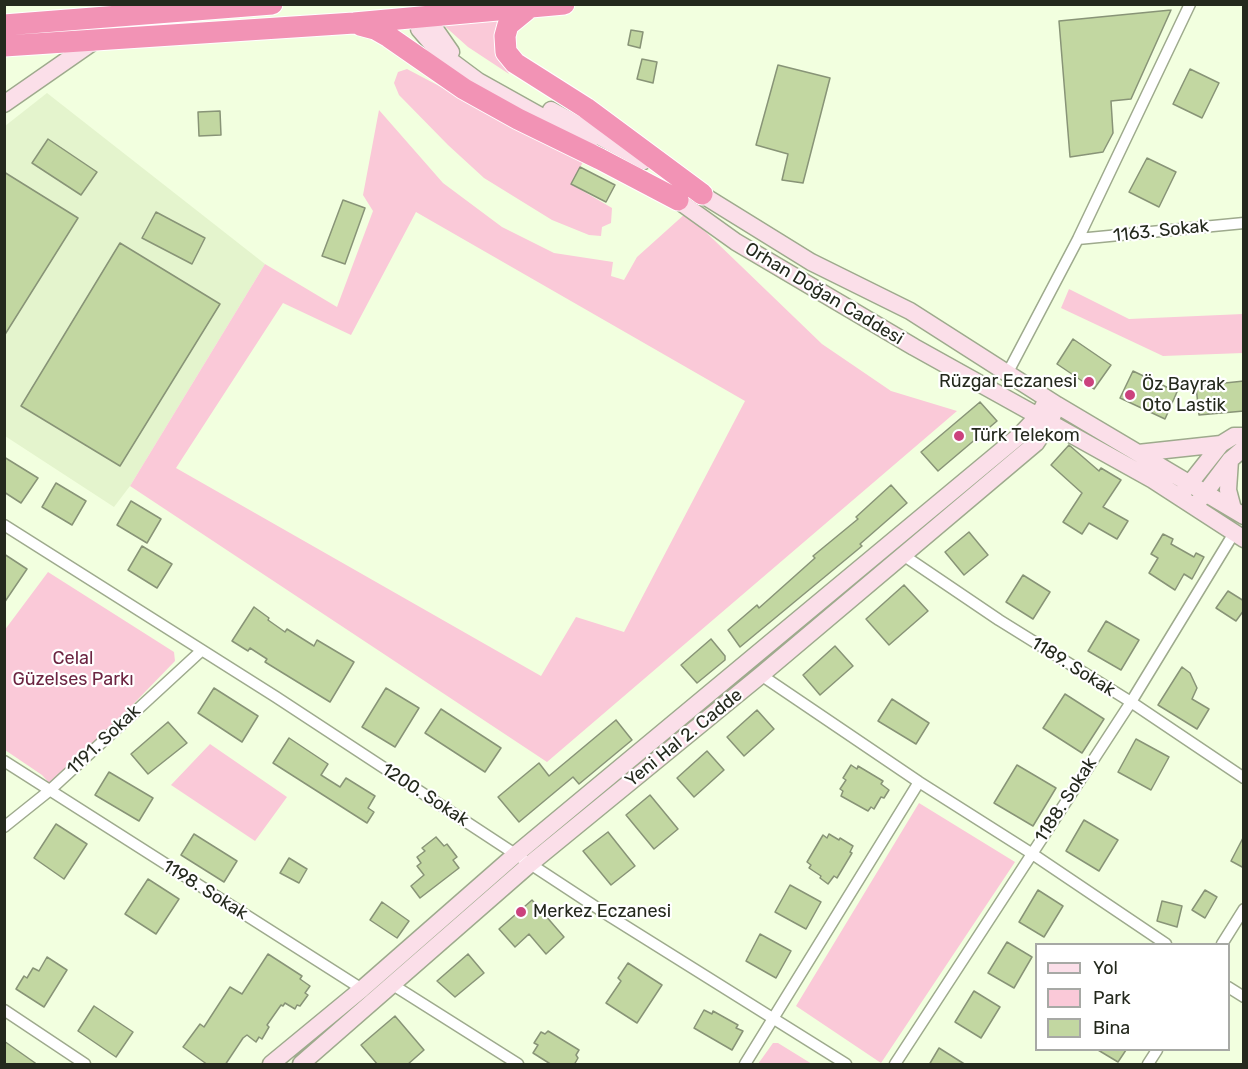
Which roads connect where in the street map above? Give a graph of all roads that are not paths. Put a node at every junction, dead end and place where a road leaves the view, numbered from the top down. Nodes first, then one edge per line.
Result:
1 (272, 4) edge
2 (564, 4) edge
3 (1190, 4) edge
4 (530, 7) junction
5 (354, 23) junction
6 (4, 25) edge
7 (96, 40) junction
8 (4, 46) edge
9 (4, 104) edge
10 (702, 194) junction
11 (678, 200) junction
12 (1244, 223) edge
13 (1078, 239) junction
14 (1007, 374) junction
15 (1052, 402) junction
16 (1045, 419) junction
17 (1244, 436) edge
18 (1221, 444) junction
19 (1244, 448) edge
20 (1138, 453) junction
21 (1230, 460) junction
22 (1190, 483) junction
23 (1205, 492) junction
24 (1180, 498) junction
25 (1195, 507) junction
26 (1238, 513) edge
27 (4, 525) edge
28 (1239, 536) edge
29 (903, 555) junction
30 (201, 651) junction
31 (761, 675) junction
32 (1131, 702) junction
33 (4, 761) edge
34 (1244, 778) edge
35 (919, 782) junction
36 (49, 791) junction
37 (4, 827) edge
38 (1031, 853) junction
39 (515, 855) junction
40 (530, 864) junction
41 (1244, 909) edge
42 (1163, 943) edge
43 (1223, 943) edge
44 (393, 985) junction
45 (1230, 988) edge
46 (362, 989) junction
47 (1244, 997) edge
48 (4, 1010) edge
49 (774, 1018) junction
50 (1156, 1051) edge
51 (85, 1065) edge
52 (271, 1065) edge
53 (301, 1065) edge
54 (518, 1065) edge
55 (745, 1065) edge
56 (846, 1065) edge
57 (895, 1065) edge
58 (1148, 1065) edge

1 - 6 highway
2 - 4 highway
3 - 13 street
4 - 5 highway
4 - 10 highway
5 - 7 highway
5 - 11 highway
7 - 8 highway
7 - 9 street
10 - 11 street, Orhan Doğan Caddesi
10 - 14 street, Orhan Doğan Caddesi
11 - 16 street, Orhan Doğan Caddesi
12 - 13 street, 1163. Sokak
13 - 14 street
14 - 15 street, Orhan Doğan Caddesi
15 - 16 street, Yeni Hal 2. Cadde
15 - 20 street, Orhan Doğan Caddesi
16 - 24 street, Orhan Doğan Caddesi
16 - 29 street, Yeni Hal 2. Cadde
16 - 39 street
17 - 18 street
18 - 20 street
18 - 22 street
19 - 21 street
20 - 22 street, Orhan Doğan Caddesi
21 - 23 street
21 - 26 street
22 - 23 street, Orhan Doğan Caddesi
22 - 24 street
23 - 25 street
23 - 26 street, Orhan Doğan Caddesi
24 - 25 street, Orhan Doğan Caddesi
25 - 28 street, Orhan Doğan Caddesi
27 - 30 street, 1200. Sokak
28 - 32 street, 1188. Sokak
29 - 31 street, Yeni Hal 2. Cadde
29 - 32 street, 1189. Sokak
30 - 36 street, 1191. Sokak
30 - 39 street, 1200. Sokak
31 - 35 street
31 - 40 street, Yeni Hal 2. Cadde
32 - 34 street, 1189. Sokak
32 - 38 street, 1188. Sokak
33 - 36 street, 1198. Sokak
35 - 38 street
35 - 49 street
36 - 37 street, 1191. Sokak
36 - 46 street, 1198. Sokak
38 - 42 street
38 - 57 street, 1188. Sokak
39 - 40 street, 1200. Sokak
39 - 46 street
40 - 44 street, Yeni Hal 2. Cadde
40 - 49 street, 1200. Sokak
41 - 43 street
44 - 53 street, Yeni Hal 2. Cadde
44 - 54 street
45 - 47 street
46 - 52 street
48 - 51 street
49 - 55 street
49 - 56 street, 1200. Sokak
50 - 58 street

